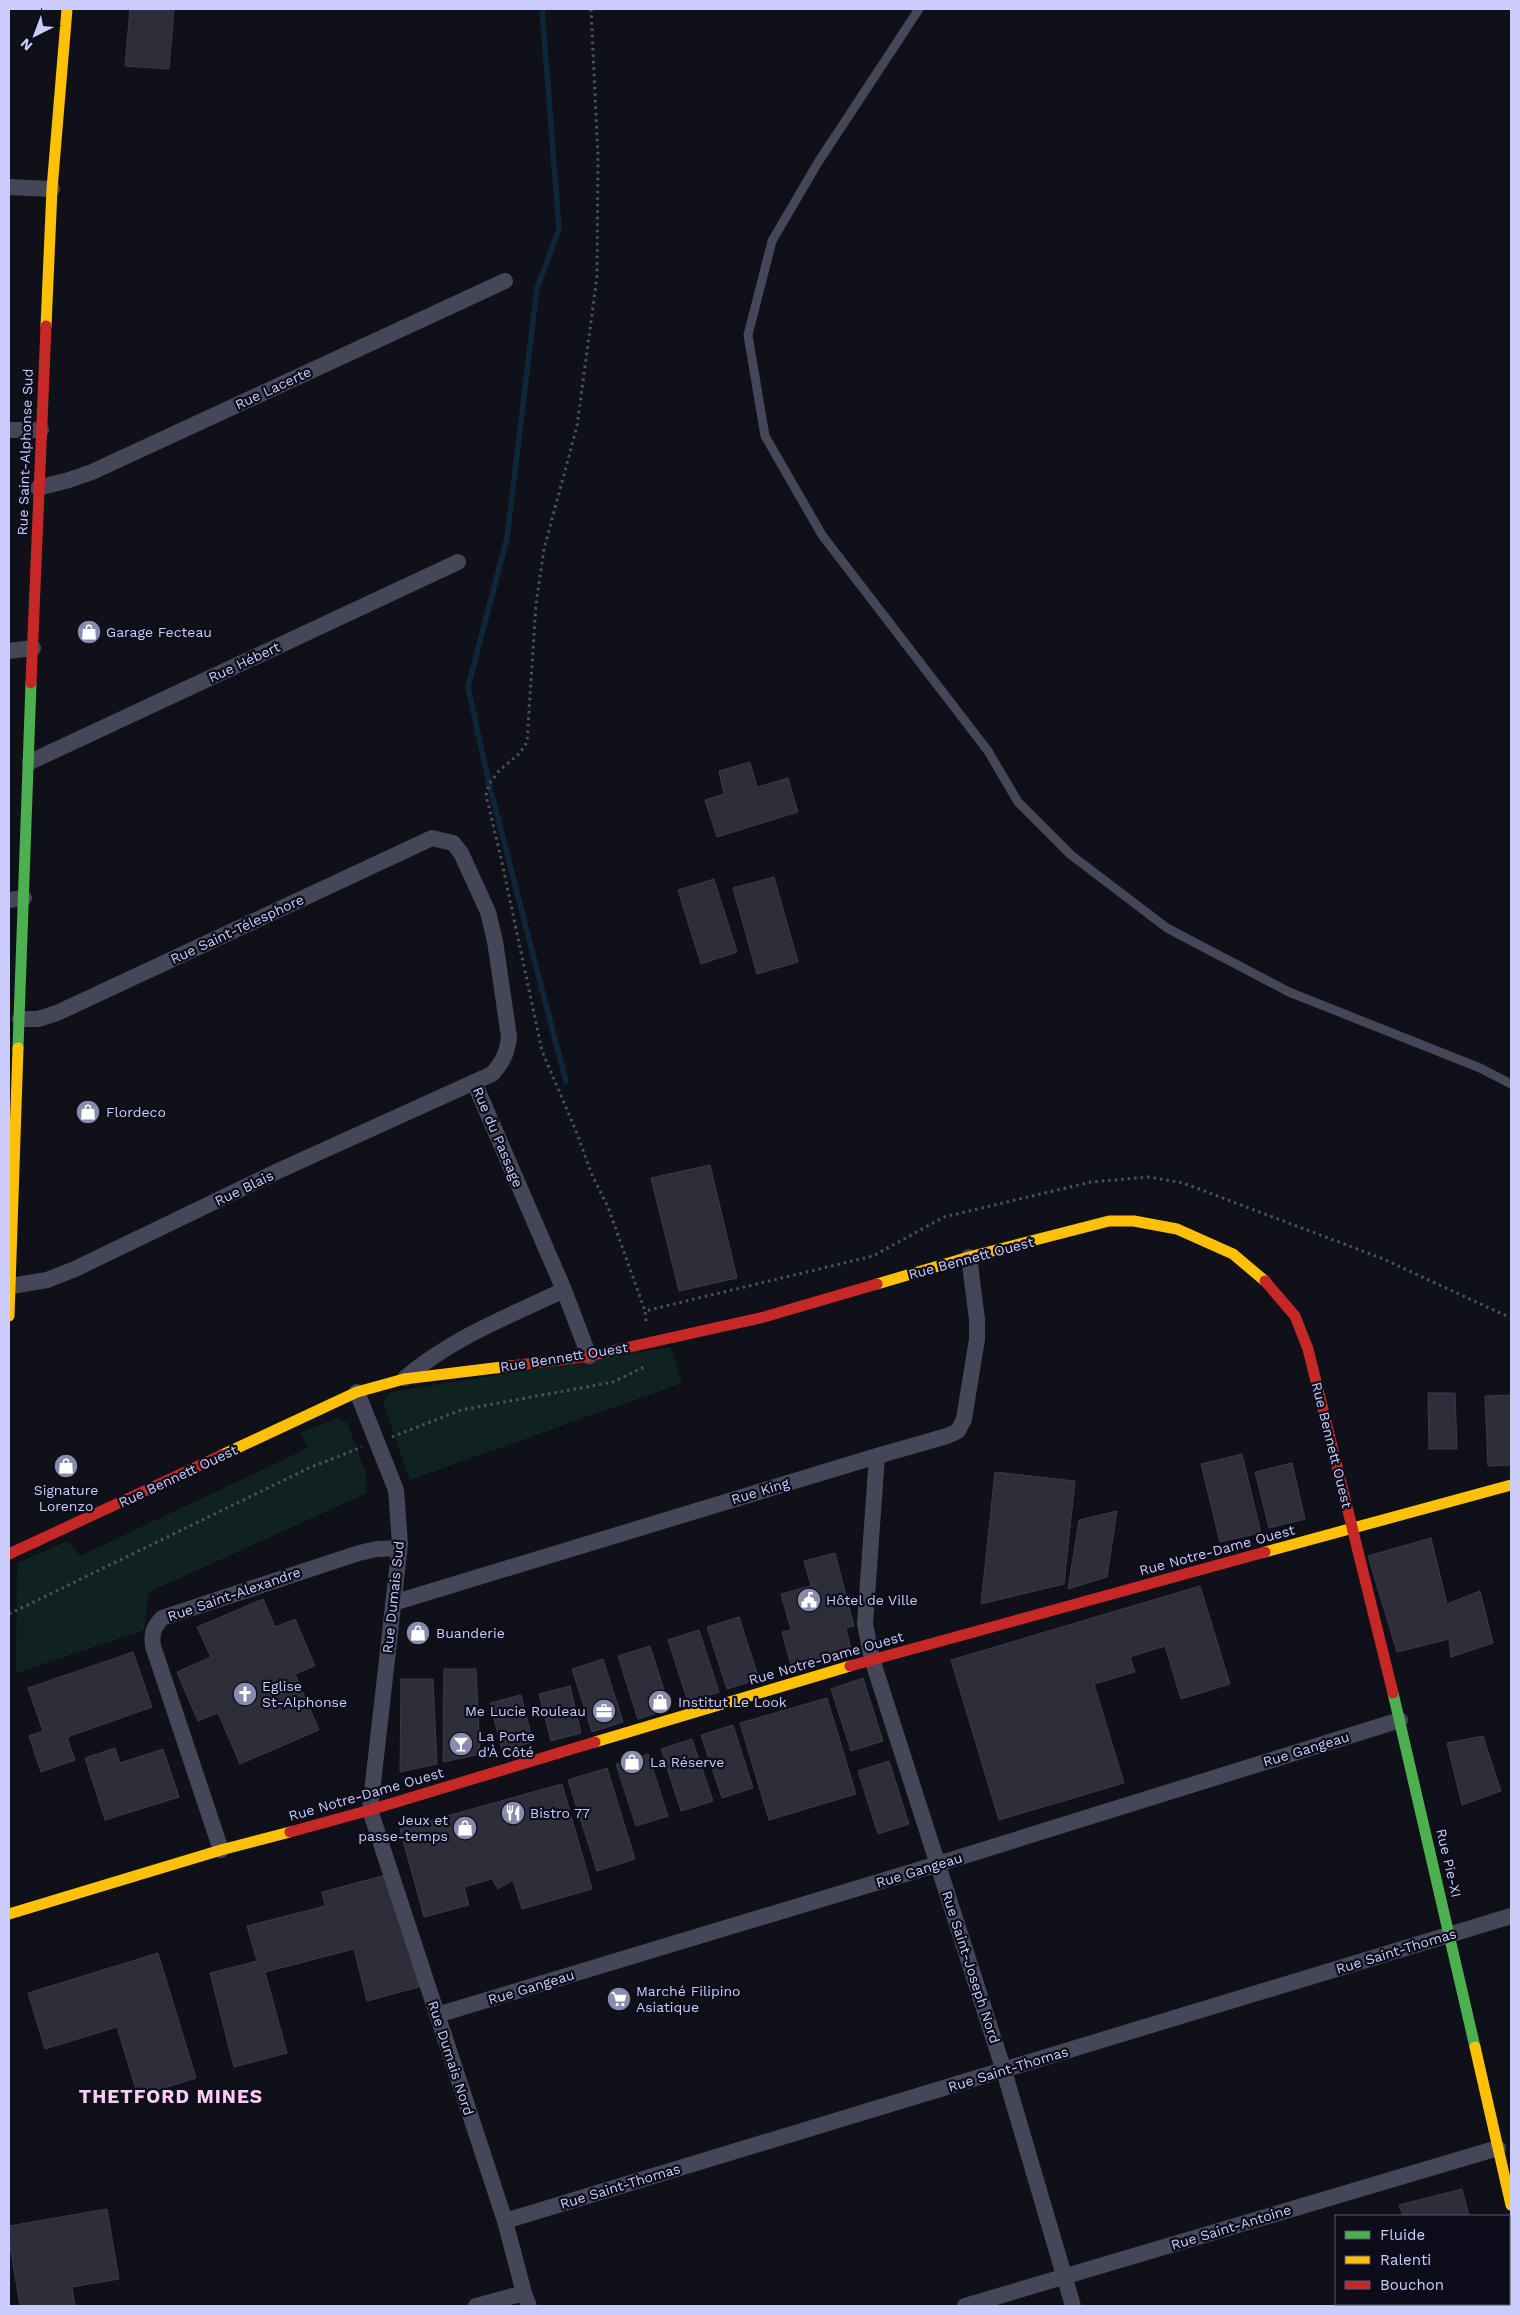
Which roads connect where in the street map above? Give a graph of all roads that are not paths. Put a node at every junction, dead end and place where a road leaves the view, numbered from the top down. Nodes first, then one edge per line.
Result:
1 (66, 9) edge
2 (919, 9) edge
3 (9, 187) edge
4 (52, 189) junction
5 (504, 281) dead end
6 (9, 430) edge
7 (41, 430) junction
8 (38, 488) junction
9 (458, 562) dead end
10 (33, 648) junction
11 (9, 651) edge
12 (30, 762) junction
13 (453, 842) joint
14 (16, 899) edge
15 (20, 1019) junction
16 (474, 1082) junction
17 (1511, 1084) edge
18 (12, 1133) edge
19 (969, 1257) junction
20 (11, 1286) junction
21 (564, 1290) junction
22 (9, 1316) edge
23 (589, 1356) junction
24 (404, 1379) junction
25 (357, 1392) junction
26 (877, 1456) junction
27 (1511, 1485) edge
28 (1353, 1529) junction
29 (399, 1548) junction
30 (9, 1554) edge
31 (393, 1603) junction
32 (872, 1659) junction
33 (1400, 1720) junction
34 (370, 1810) junction
35 (221, 1850) junction
36 (938, 1864) junction
37 (9, 1914) edge
38 (1511, 1916) edge
39 (1450, 1934) junction
40 (437, 2015) junction
41 (1004, 2071) junction
42 (1498, 2148) junction
43 (1511, 2205) edge
44 (505, 2220) junction
45 (1064, 2277) junction
46 (526, 2300) edge
47 (476, 2306) edge
48 (964, 2306) edge
49 (1073, 2306) edge

1 - 4 street, Rue Saint-Alphonse Sud
2 - 17 lane
3 - 4 street
4 - 7 street, Rue Saint-Alphonse Sud
5 - 8 street, Rue Lacerte
6 - 7 street
7 - 8 street, Rue Saint-Alphonse Sud
8 - 10 street, Rue Saint-Alphonse Sud
9 - 12 street, Rue Hébert
10 - 11 street
10 - 12 street, Rue Saint-Alphonse Sud
12 - 14 street, Rue Saint-Alphonse Sud
13 - 15 street, Rue Saint-Télesphore
13 - 16 street, Rue du Passage
14 - 15 street, Rue Saint-Alphonse Sud
15 - 18 street, Rue Saint-Alphonse Sud
16 - 20 street, Rue Blais
16 - 21 street, Rue du Passage
18 - 20 street, Rue Saint-Alphonse Sud
19 - 23 street, Rue Bennett Ouest
19 - 26 street, Rue King
19 - 28 street, Rue Bennett Ouest
20 - 22 street, Rue Saint-Alphonse Sud
21 - 23 street, Rue du Passage
21 - 24 street, Rue Bennett Ouest
23 - 24 street, Rue Bennett Ouest
24 - 25 street, Rue Bennett Ouest
25 - 29 street, Rue Dumais Sud
25 - 30 street, Rue Bennett Ouest
26 - 31 street, Rue King
26 - 32 street, Rue Saint-Joseph Nord
27 - 28 street, Rue Notre-Dame Ouest
28 - 32 street, Rue Notre-Dame Ouest
28 - 33 street, Rue Pie-XI
29 - 31 street, Rue Dumais Sud
29 - 35 street, Rue Saint-Alexandre
31 - 34 street, Rue Dumais Sud
32 - 34 street, Rue Notre-Dame Ouest
32 - 36 street, Rue Saint-Joseph Nord
33 - 36 street, Rue Gangeau
33 - 39 street, Rue Pie-XI
34 - 35 street, Rue Notre-Dame Ouest
34 - 40 street, Rue Dumais Nord
35 - 37 street, Rue Notre-Dame Ouest
36 - 40 street, Rue Gangeau
36 - 41 street, Rue Saint-Joseph Nord
38 - 39 street, Rue Saint-Thomas
39 - 41 street, Rue Saint-Thomas
39 - 42 street, Rue Pie-XI
40 - 44 street, Rue Dumais Nord
41 - 44 street, Rue Saint-Thomas
41 - 45 street, Rue Saint-Joseph Nord
42 - 43 street, Rue Pie-XI
42 - 45 street, Rue Saint-Antoine
44 - 46 street, Rue Dumais Nord
45 - 48 street, Rue Saint-Antoine
45 - 49 street, Rue Saint-Joseph Nord
46 - 47 street

